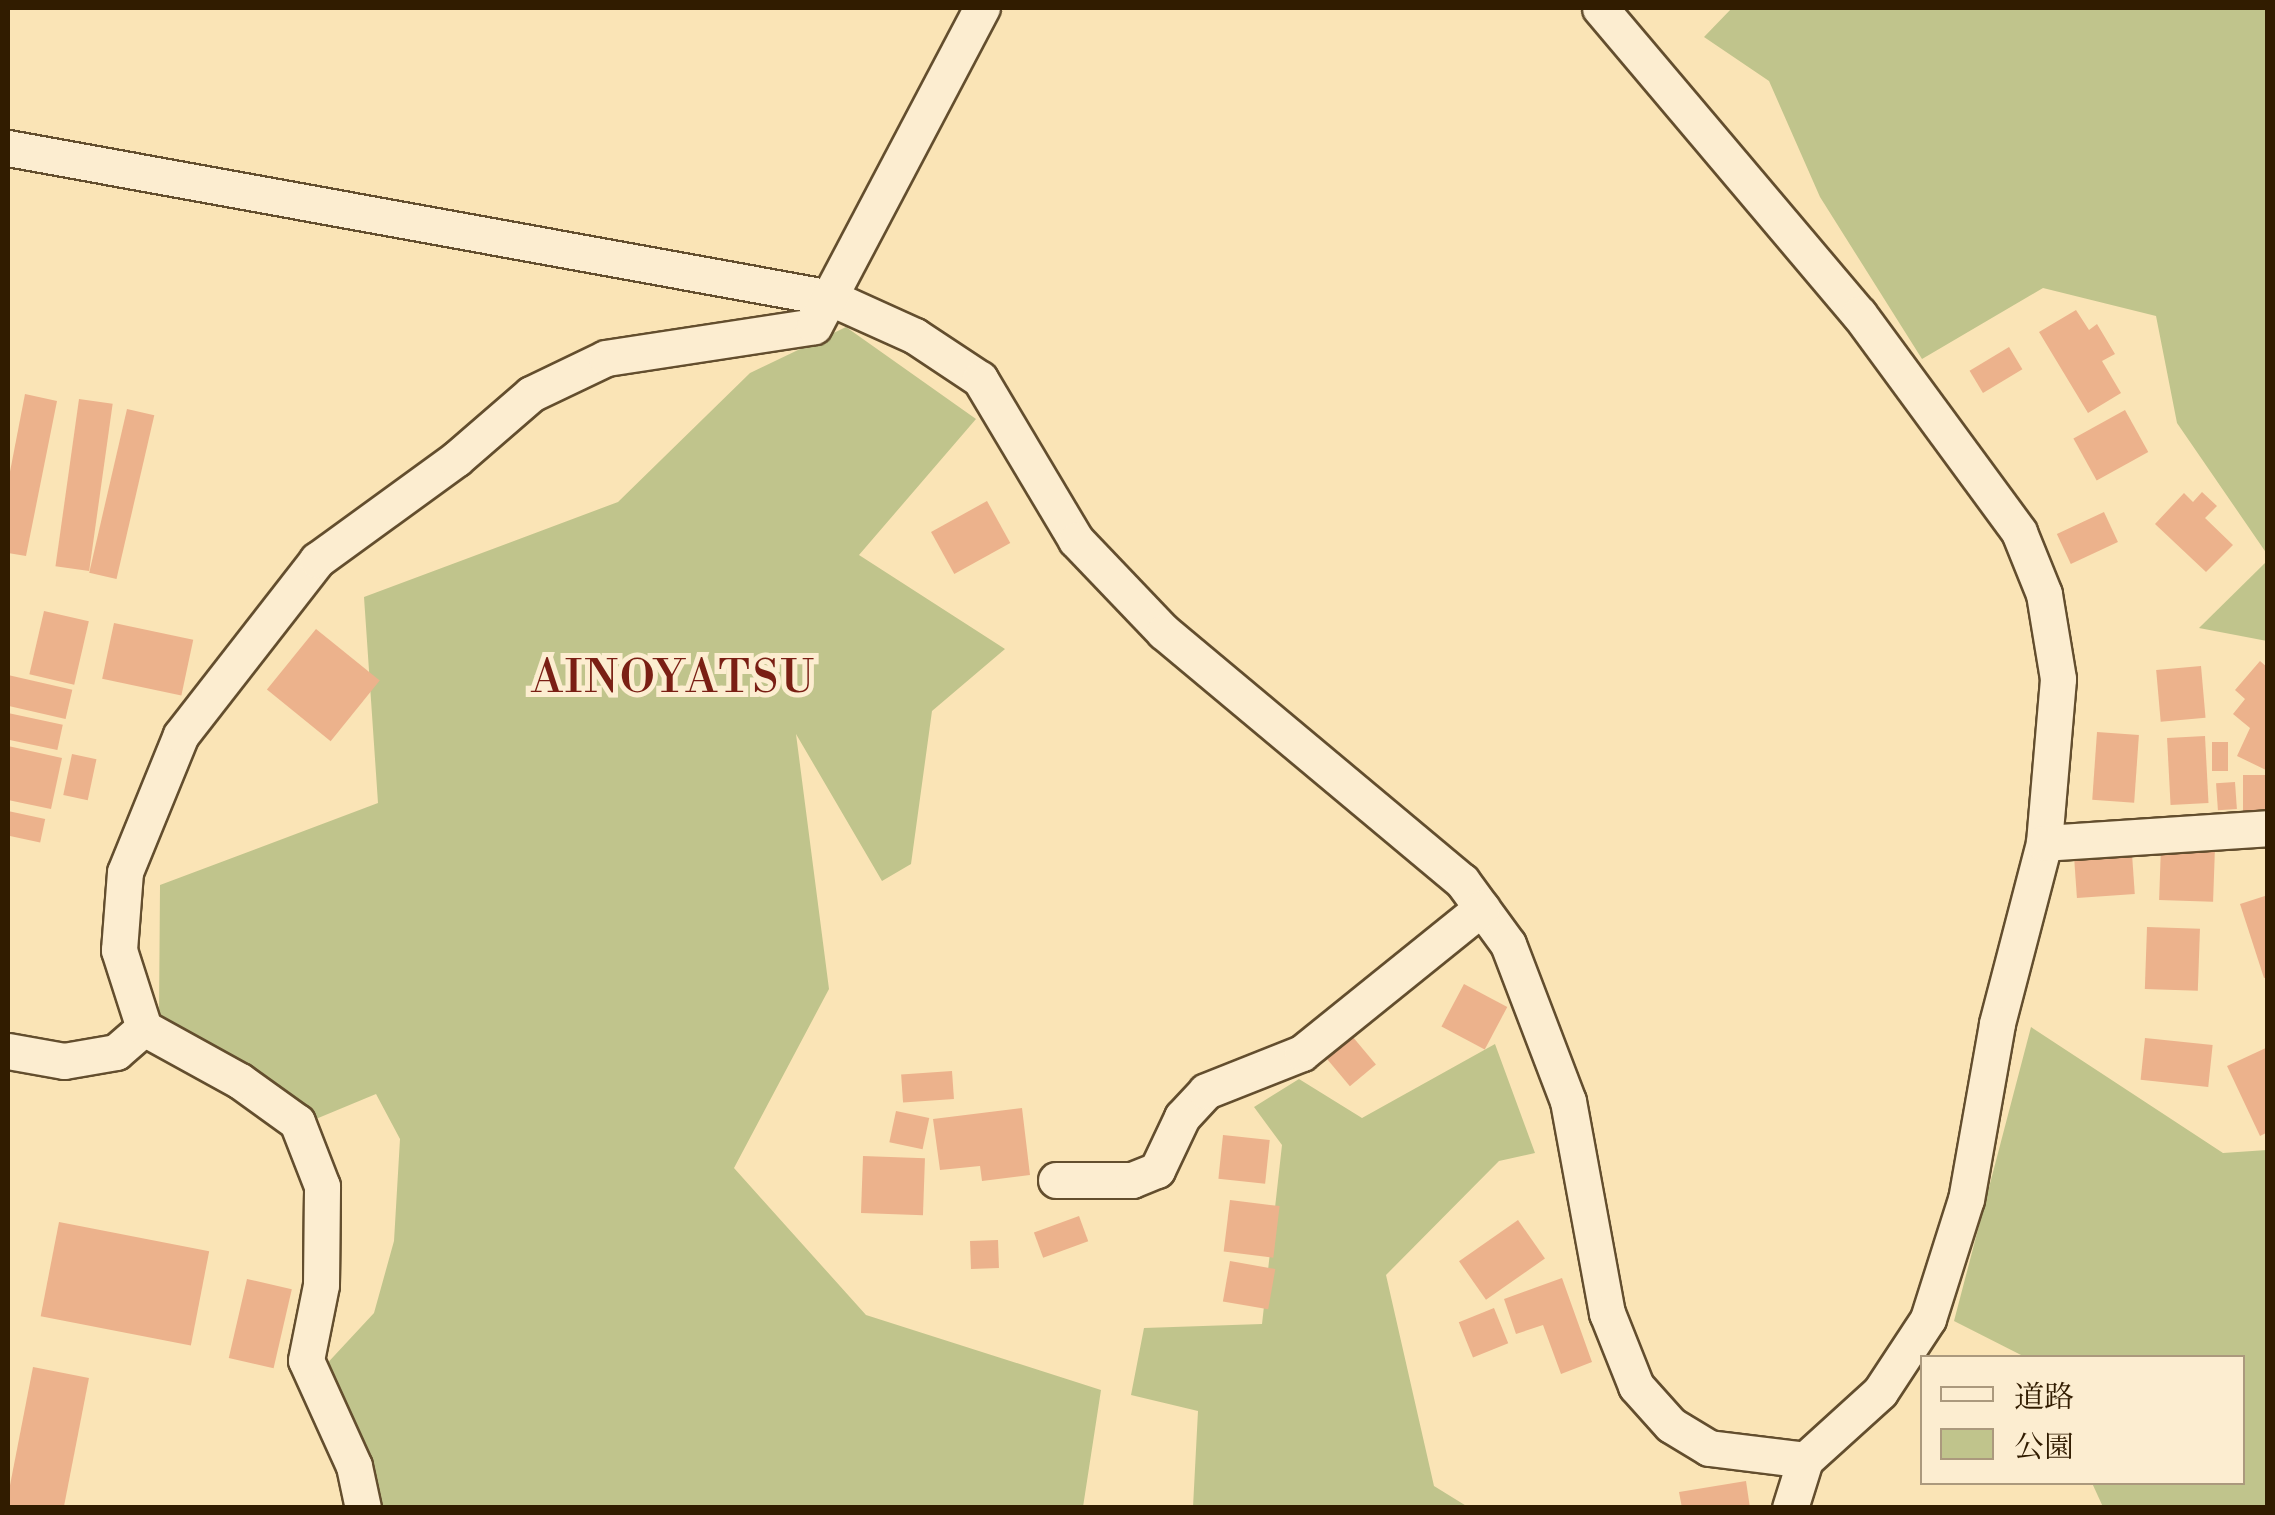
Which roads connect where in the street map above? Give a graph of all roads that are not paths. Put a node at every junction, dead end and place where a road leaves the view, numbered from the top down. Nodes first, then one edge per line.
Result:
1 (982, 8) edge
2 (1600, 8) edge
3 (8, 148) edge
4 (831, 298) junction
5 (2268, 828) edge
6 (2044, 844) junction
7 (1482, 908) junction
8 (144, 1028) junction
9 (8, 1051) edge
10 (1056, 1180) dead end
11 (1805, 1460) junction
12 (363, 1508) edge
13 (1790, 1508) edge

1 - 4 street
2 - 6 street
3 - 4 street
4 - 7 street
4 - 8 street
5 - 6 street
6 - 11 street
7 - 10 street
7 - 11 street
8 - 9 street
8 - 12 street
11 - 13 street

